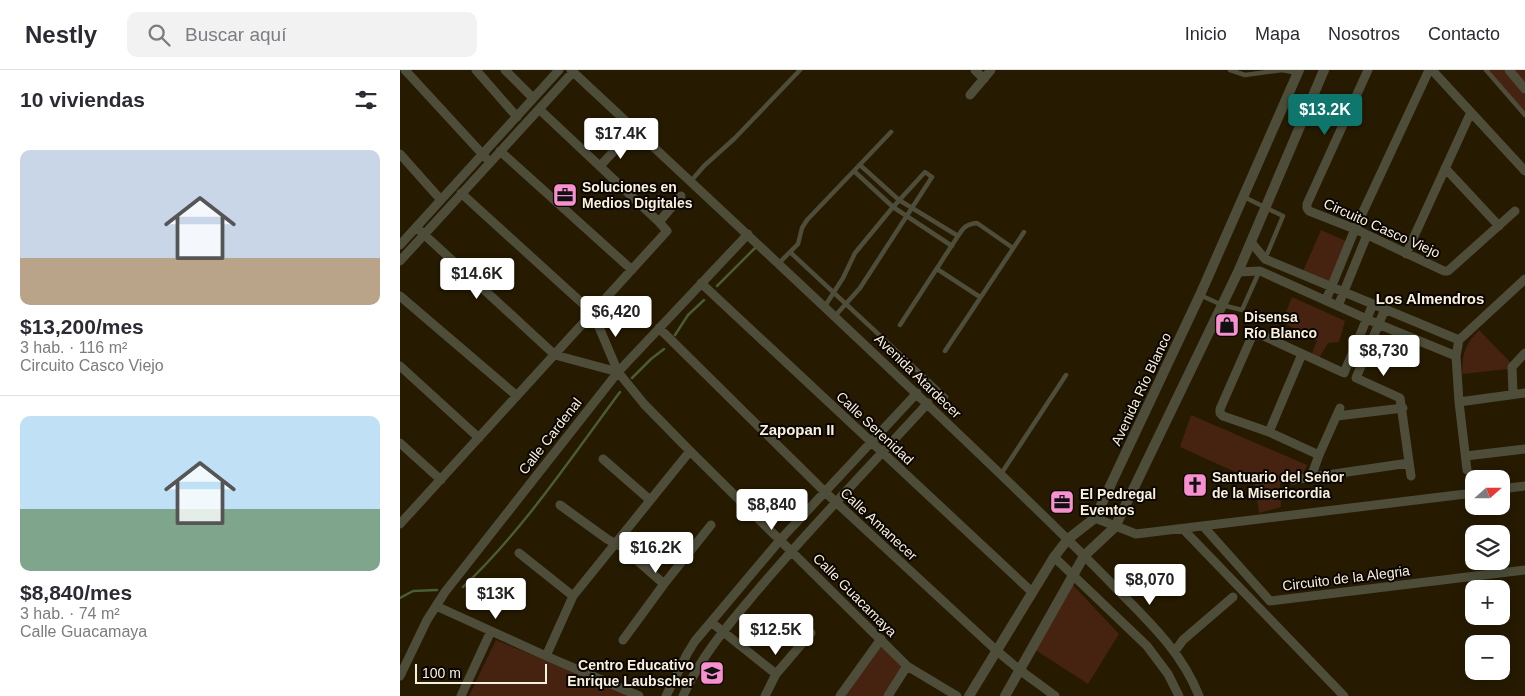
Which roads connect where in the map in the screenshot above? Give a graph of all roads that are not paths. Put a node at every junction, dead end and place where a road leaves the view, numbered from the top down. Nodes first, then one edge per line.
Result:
1 (405, 70) edge
2 (476, 70) edge
3 (505, 70) edge
4 (559, 70) edge
5 (800, 70) edge
6 (975, 70) edge
7 (991, 70) edge
8 (1230, 70) edge
9 (1324, 70) edge
10 (1368, 70) edge
11 (1431, 70) edge
12 (1486, 70) edge
13 (1509, 70) edge
14 (572, 71) edge
15 (1268, 71) edge
16 (1298, 72) edge
17 (984, 79) junction
18 (1525, 89) edge
19 (970, 95) dead end
20 (533, 98) junction
21 (539, 109) junction
22 (1471, 112) junction
23 (1525, 115) edge
24 (517, 117) junction
25 (891, 132) dead end
26 (625, 139) dead end
27 (500, 151) junction
28 (400, 154) edge
29 (482, 155) junction
30 (490, 162) junction
31 (860, 165) junction
32 (600, 166) junction
33 (1445, 168) junction
34 (854, 171) junction
35 (1525, 171) edge
36 (691, 181) junction
37 (461, 193) junction
38 (682, 196) dead end
39 (1244, 197) junction
40 (441, 200) junction
41 (899, 200) junction
42 (893, 207) junction
43 (1266, 207) junction
44 (912, 209) junction
45 (1515, 211) dead end
46 (906, 217) junction
47 (659, 222) junction
48 (1499, 226) junction
49 (416, 227) junction
50 (1356, 229) junction
51 (1024, 232) dead end
52 (748, 234) junction
53 (424, 235) junction
54 (1368, 235) junction
55 (958, 236) junction
56 (401, 241) edge
57 (1251, 242) junction
58 (952, 246) junction
59 (1013, 248) junction
60 (790, 252) junction
61 (1406, 254) junction
62 (1265, 259) junction
63 (400, 261) edge
64 (779, 263) junction
65 (937, 269) junction
66 (632, 270) junction
67 (1260, 271) junction
68 (1238, 272) junction
69 (1525, 279) edge
70 (701, 283) junction
71 (1331, 287) junction
72 (1344, 292) junction
73 (834, 293) junction
74 (1200, 295) junction
75 (400, 296) edge
76 (980, 297) junction
77 (1326, 300) junction
78 (846, 304) junction
79 (1373, 304) junction
80 (1222, 305) junction
81 (825, 306) junction
82 (1338, 306) junction
83 (1385, 309) junction
84 (592, 313) junction
85 (835, 316) junction
86 (1367, 319) junction
87 (1378, 324) junction
88 (900, 325) dead end
89 (659, 328) junction
90 (1436, 331) junction
91 (1459, 340) junction
92 (1430, 345) junction
93 (946, 351) dead end
94 (1525, 353) edge
95 (1302, 354) junction
96 (555, 355) junction
97 (1456, 356) junction
98 (400, 366) edge
99 (618, 372) junction
100 (1066, 375) dead end
101 (917, 393) junction
102 (1525, 393) edge
103 (1513, 394) junction
104 (517, 396) junction
105 (946, 397) dead end
106 (1459, 402) junction
107 (928, 404) junction
108 (1403, 408) junction
109 (1269, 432) junction
110 (478, 438) junction
111 (400, 443) edge
112 (871, 443) junction
113 (1525, 449) edge
114 (690, 451) junction
115 (882, 453) junction
116 (1319, 455) junction
117 (1466, 456) junction
118 (603, 459) dead end
119 (1409, 463) junction
120 (1467, 470) dead end
121 (1000, 474) junction
122 (1411, 476) dead end
123 (1311, 477) junction
124 (441, 480) junction
125 (1293, 480) dead end
126 (1525, 486) edge
127 (1510, 488) edge
128 (825, 492) junction
129 (1465, 494) edge
130 (650, 500) junction
131 (836, 503) junction
132 (560, 505) dead end
133 (1095, 518) junction
134 (401, 522) edge
135 (711, 525) dead end
136 (1203, 526) junction
137 (1115, 527) junction
138 (1183, 528) junction
139 (1068, 539) junction
140 (780, 540) junction
141 (615, 544) junction
142 (791, 550) junction
143 (519, 553) dead end
144 (1084, 556) junction
145 (1054, 557) junction
146 (1525, 570) edge
147 (1073, 575) junction
148 (664, 584) junction
149 (1032, 592) junction
150 (573, 596) junction
151 (1233, 597) dead end
152 (1270, 601) junction
153 (436, 606) junction
154 (1261, 610) junction
155 (711, 622) junction
156 (491, 631) junction
157 (723, 631) junction
158 (811, 633) dead end
159 (623, 640) dead end
160 (881, 640) junction
161 (997, 651) junction
162 (1175, 651) junction
163 (546, 656) junction
164 (907, 666) junction
165 (1020, 671) junction
166 (776, 674) junction
167 (400, 676) edge
168 (461, 696) edge
169 (639, 696) edge
170 (666, 696) edge
171 (683, 696) edge
172 (765, 696) edge
173 (840, 696) edge
174 (888, 696) edge
175 (957, 696) edge
176 (969, 696) edge
177 (1006, 696) edge
178 (1055, 696) edge
179 (1179, 696) edge
180 (1199, 696) edge
181 (1344, 696) edge

1 - 29 street
2 - 24 street
3 - 20 street
4 - 20 street
5 - 36 lane
6 - 17 street
7 - 17 street
8 - 15 lane
9 - 43 street
10 - 50 street, Circuito Casco Viejo
11 - 22 street
11 - 50 street
12 - 23 lane
13 - 18 street
14 - 21 street
14 - 36 street, Avenida Atardecer
15 - 16 lane
16 - 39 street, Avenida Río Blanco
17 - 19 street
20 - 24 street
21 - 27 street
21 - 32 street
22 - 33 street
22 - 35 street
24 - 29 street
25 - 31 lane
26 - 32 street
27 - 30 street
27 - 66 street
28 - 40 street
29 - 30 street
29 - 40 street
30 - 37 street
31 - 34 lane
31 - 41 lane
32 - 47 street
33 - 48 street
33 - 61 street
34 - 42 lane
34 - 60 lane
36 - 52 street, Avenida Atardecer
37 - 53 street
37 - 84 street
38 - 47 street
39 - 43 lane
39 - 74 street, Avenida Río Blanco
40 - 49 street
41 - 42 lane
41 - 44 lane
41 - 44 lane
42 - 46 lane
42 - 73 lane
43 - 57 street
43 - 62 lane
44 - 46 lane
44 - 55 lane
45 - 48 street, Circuito Casco Viejo
46 - 58 lane
46 - 78 lane
47 - 66 street
48 - 61 street, Circuito Casco Viejo
49 - 53 street
49 - 56 street
50 - 54 street, Circuito Casco Viejo
50 - 71 street
51 - 59 lane
52 - 64 street, Avenida Atardecer
52 - 70 street, Calle Cardenal
53 - 63 street
53 - 96 street
54 - 61 street, Circuito Casco Viejo
54 - 72 street
55 - 58 lane
55 - 59 lane
57 - 62 street
57 - 68 street
58 - 65 lane
59 - 76 lane
60 - 64 lane
60 - 73 lane
62 - 71 street
64 - 81 street, Avenida Atardecer
65 - 76 lane
65 - 88 lane
66 - 84 street
67 - 68 street
67 - 77 street
67 - 80 lane
68 - 80 street
69 - 91 street
70 - 89 street, Calle Cardenal
70 - 112 street, Calle Serenidad
71 - 72 street
71 - 77 street
72 - 79 street
72 - 82 street
73 - 78 lane
73 - 81 lane
74 - 80 lane
74 - 133 street, Avenida Río Blanco
75 - 104 street
76 - 93 lane
77 - 82 street
78 - 85 lane
78 - 105 lane
79 - 83 street
79 - 86 street
80 - 137 street
81 - 85 street, Avenida Atardecer
82 - 86 street
83 - 87 street
83 - 90 street
84 - 96 street
84 - 99 street, Calle Guacamaya
85 - 101 street, Avenida Atardecer
86 - 87 street
86 - 95 street
87 - 92 street
87 - 108 street
89 - 99 street, Calle Cardenal
89 - 128 street, Calle Amanecer
90 - 91 street
90 - 92 street
91 - 97 street
92 - 97 street
94 - 103 street
95 - 109 street
95 - 109 street
96 - 99 street
96 - 104 street
97 - 106 street
98 - 110 street
99 - 114 street, Calle Guacamaya
99 - 153 street, Calle Cardenal
100 - 121 lane
101 - 107 street, Avenida Atardecer
101 - 112 street
102 - 103 street
103 - 106 street
104 - 110 street
106 - 117 street
107 - 115 street
107 - 121 street, Avenida Atardecer
108 - 116 street
108 - 119 street
109 - 116 street
110 - 124 street
111 - 124 street
112 - 115 street, Calle Serenidad
112 - 128 street
113 - 117 street
114 - 130 street
114 - 140 street, Calle Guacamaya
115 - 131 street
115 - 149 street, Calle Serenidad
116 - 123 street
117 - 120 street
118 - 130 street
119 - 122 street
119 - 123 street
121 - 139 street, Avenida Atardecer
123 - 125 street
124 - 134 street
126 - 127 street
128 - 131 street, Calle Amanecer
128 - 140 street
129 - 136 street
130 - 141 street
131 - 142 street
131 - 161 street, Calle Amanecer
132 - 141 street
133 - 137 street
133 - 139 street, Avenida Río Blanco
135 - 148 street
136 - 138 street
136 - 152 street, Circuito de la Alegria
137 - 138 street
137 - 144 street
138 - 154 street
139 - 144 street, Avenida Atardecer
139 - 145 street, Avenida Río Blanco
140 - 142 street, Calle Guacamaya
140 - 155 street
141 - 148 street
141 - 150 street
142 - 157 street
142 - 160 street, Calle Guacamaya
143 - 150 street
144 - 147 street
144 - 162 street, Avenida Atardecer
145 - 147 street
145 - 149 street, Avenida Río Blanco
146 - 152 street, Circuito de la Alegria
147 - 165 street
147 - 179 street
148 - 159 street
149 - 161 street, Avenida Río Blanco
150 - 163 street
151 - 162 street
152 - 154 street
153 - 156 street
153 - 167 street, Calle Cardenal
154 - 181 street
155 - 157 street
155 - 170 street
156 - 163 street
156 - 168 street
157 - 166 street
157 - 171 street
158 - 166 street
160 - 164 street, Calle Guacamaya
160 - 173 street
161 - 165 street, Calle Amanecer
161 - 176 street, Avenida Río Blanco
162 - 180 street, Avenida Atardecer
163 - 169 street
164 - 174 street
164 - 175 street, Calle Guacamaya
165 - 177 street
165 - 178 street, Calle Amanecer
166 - 172 street

